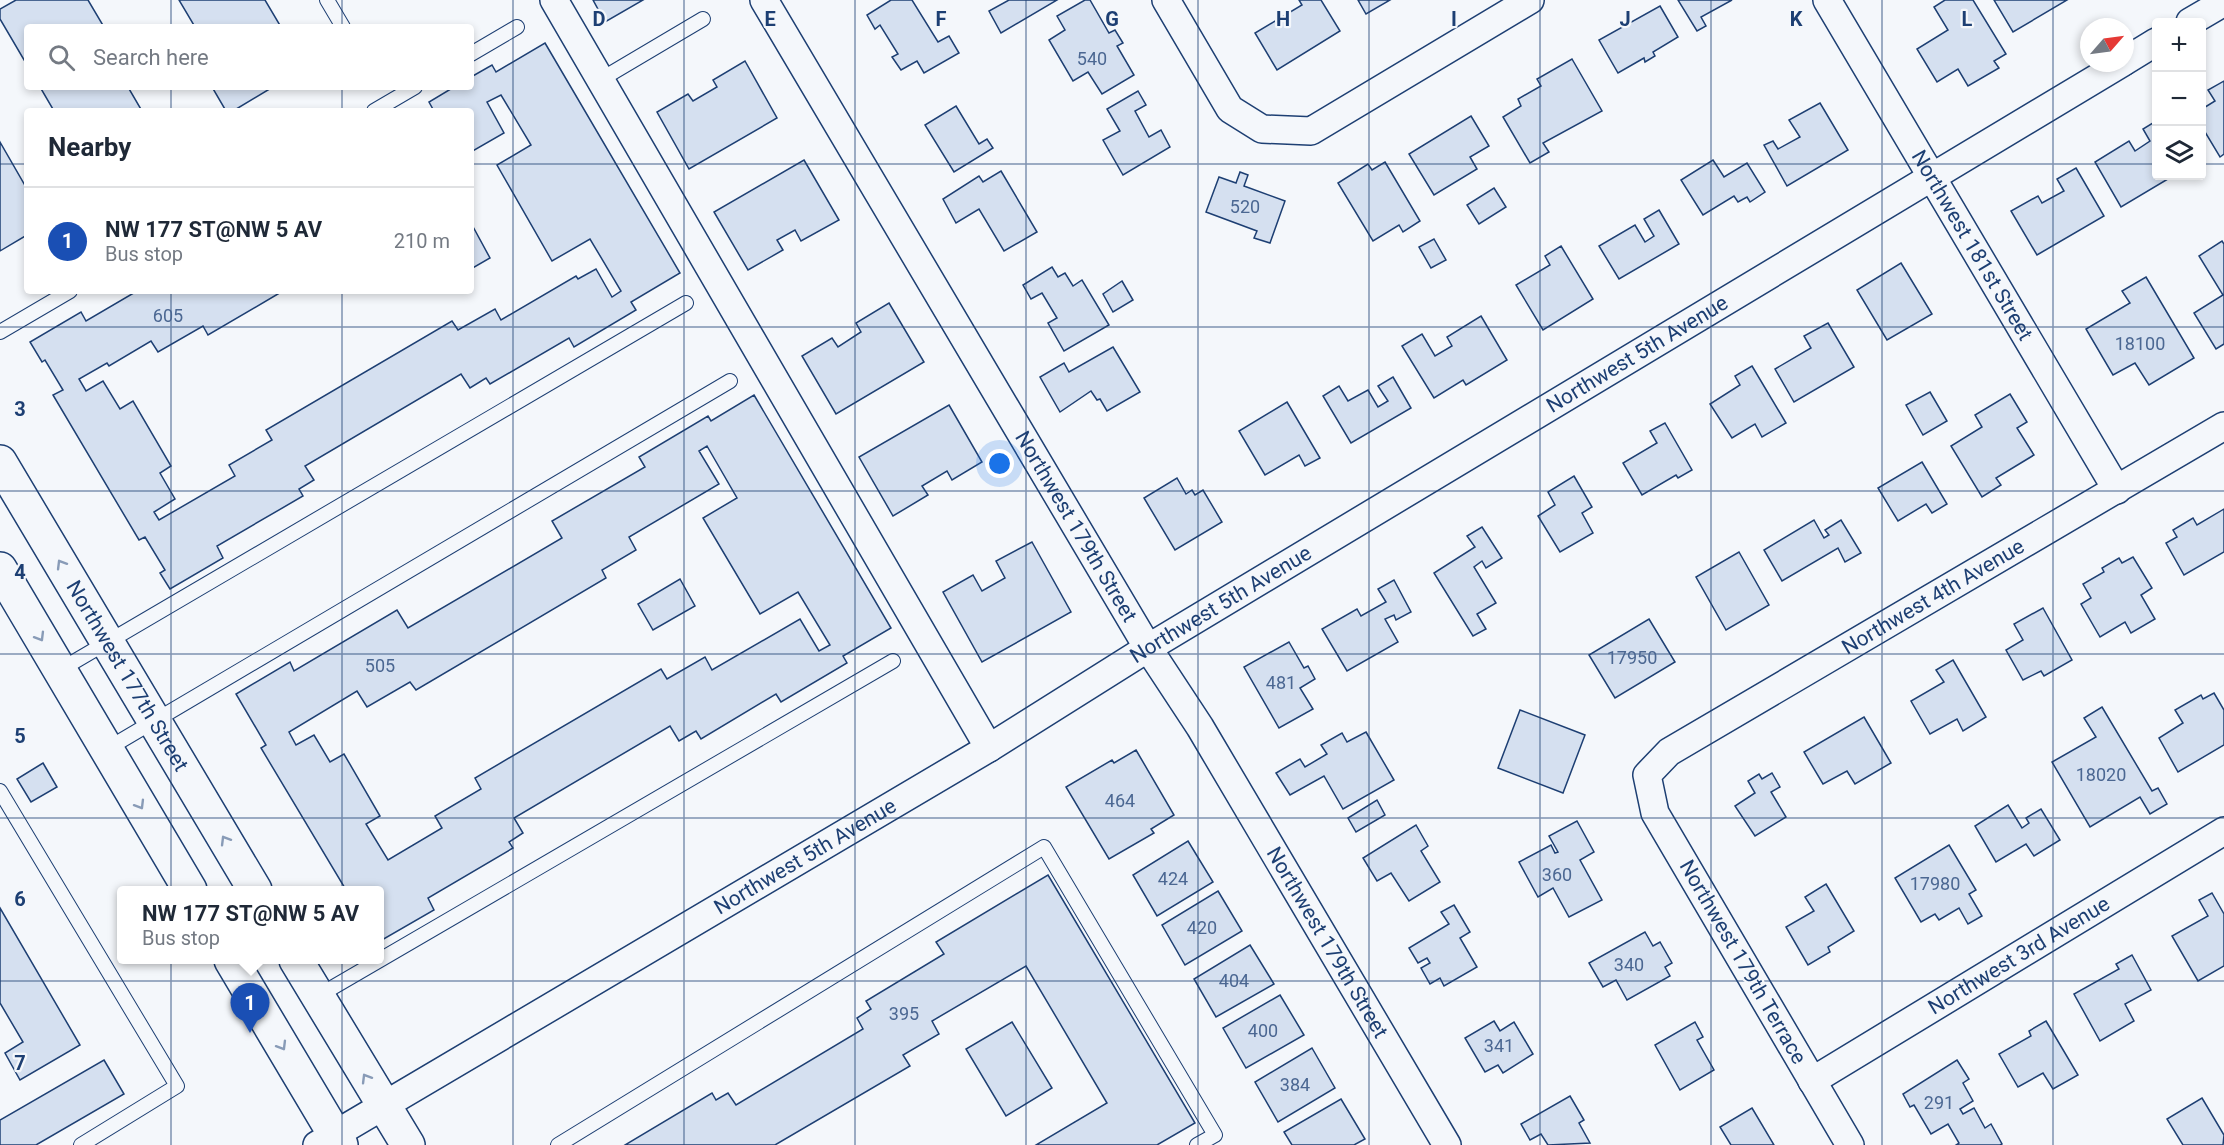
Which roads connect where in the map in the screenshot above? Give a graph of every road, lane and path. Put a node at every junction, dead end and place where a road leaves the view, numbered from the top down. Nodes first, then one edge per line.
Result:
1 (327, 0) edge
2 (554, 0) edge
3 (764, 0) edge
4 (1166, 0) edge
5 (1530, 0) edge
6 (1827, 0) edge
7 (2224, 2) edge
8 (2197, 18) edge
9 (704, 19) dead end
10 (341, 24) edge
11 (517, 27) dead end
12 (2152, 45) edge
13 (474, 52) edge
14 (2134, 56) edge
15 (2106, 72) edge
16 (600, 80) junction
17 (410, 90) edge
18 (380, 108) edge
19 (1931, 176) junction
20 (65, 294) edge
21 (686, 303) dead end
22 (0, 332) edge
23 (730, 381) dead end
24 (2224, 426) edge
25 (0, 462) edge
26 (2117, 489) junction
27 (0, 569) edge
28 (107, 643) junction
29 (1148, 648) junction
30 (893, 661) dead end
31 (60, 670) junction
32 (154, 721) junction
33 (989, 748) junction
34 (107, 749) junction
35 (1647, 775) joint
36 (0, 791) edge
37 (2224, 831) edge
38 (187, 886) edge
39 (252, 886) edge
40 (384, 958) edge
41 (233, 964) edge
42 (298, 964) edge
43 (373, 964) edge
44 (318, 996) junction
45 (1812, 1081) junction
46 (383, 1107) junction
47 (331, 1142) edge
48 (81, 1145) edge
49 (408, 1145) edge
50 (558, 1145) edge
51 (1197, 1145) edge
52 (1447, 1145) edge
53 (1850, 1145) edge

1 - 10 lane
2 - 16 street
3 - 29 street, Northwest 179th Street
4 - 5 street
6 - 19 street, Northwest 181st Street
7 - 8 street
9 - 16 lane
11 - 13 lane
12 - 14 street, Northwest 5th Avenue
15 - 19 street, Northwest 5th Avenue
16 - 33 street
17 - 18 lane
19 - 26 street, Northwest 181st Street
19 - 29 street, Northwest 5th Avenue
20 - 22 lane
21 - 28 lane
23 - 32 lane
24 - 26 street, Northwest 4th Avenue
28 -> 25 street, Northwest 177th Street
26 - 35 street, Northwest 4th Avenue
27 -> 31 street
28 - 31 lane
28 - 32 street, Northwest 177th Street
29 - 33 street, Northwest 5th Avenue
29 - 52 street, Northwest 179th Street
30 - 40 lane
31 - 34 street
32 - 34 lane
39 -> 32 street, Northwest 177th Street
33 - 46 street, Northwest 5th Avenue
34 -> 38 street
35 - 45 street, Northwest 179th Terrace
36 - 48 lane
37 - 45 street, Northwest 3rd Avenue
41 -> 47 street
42 - 44 street
43 - 44 lane
46 -> 44 street
45 - 53 street, Northwest 179th Terrace
46 - 47 street, Northwest 5th Avenue
46 - 49 street
50 - 51 lane

